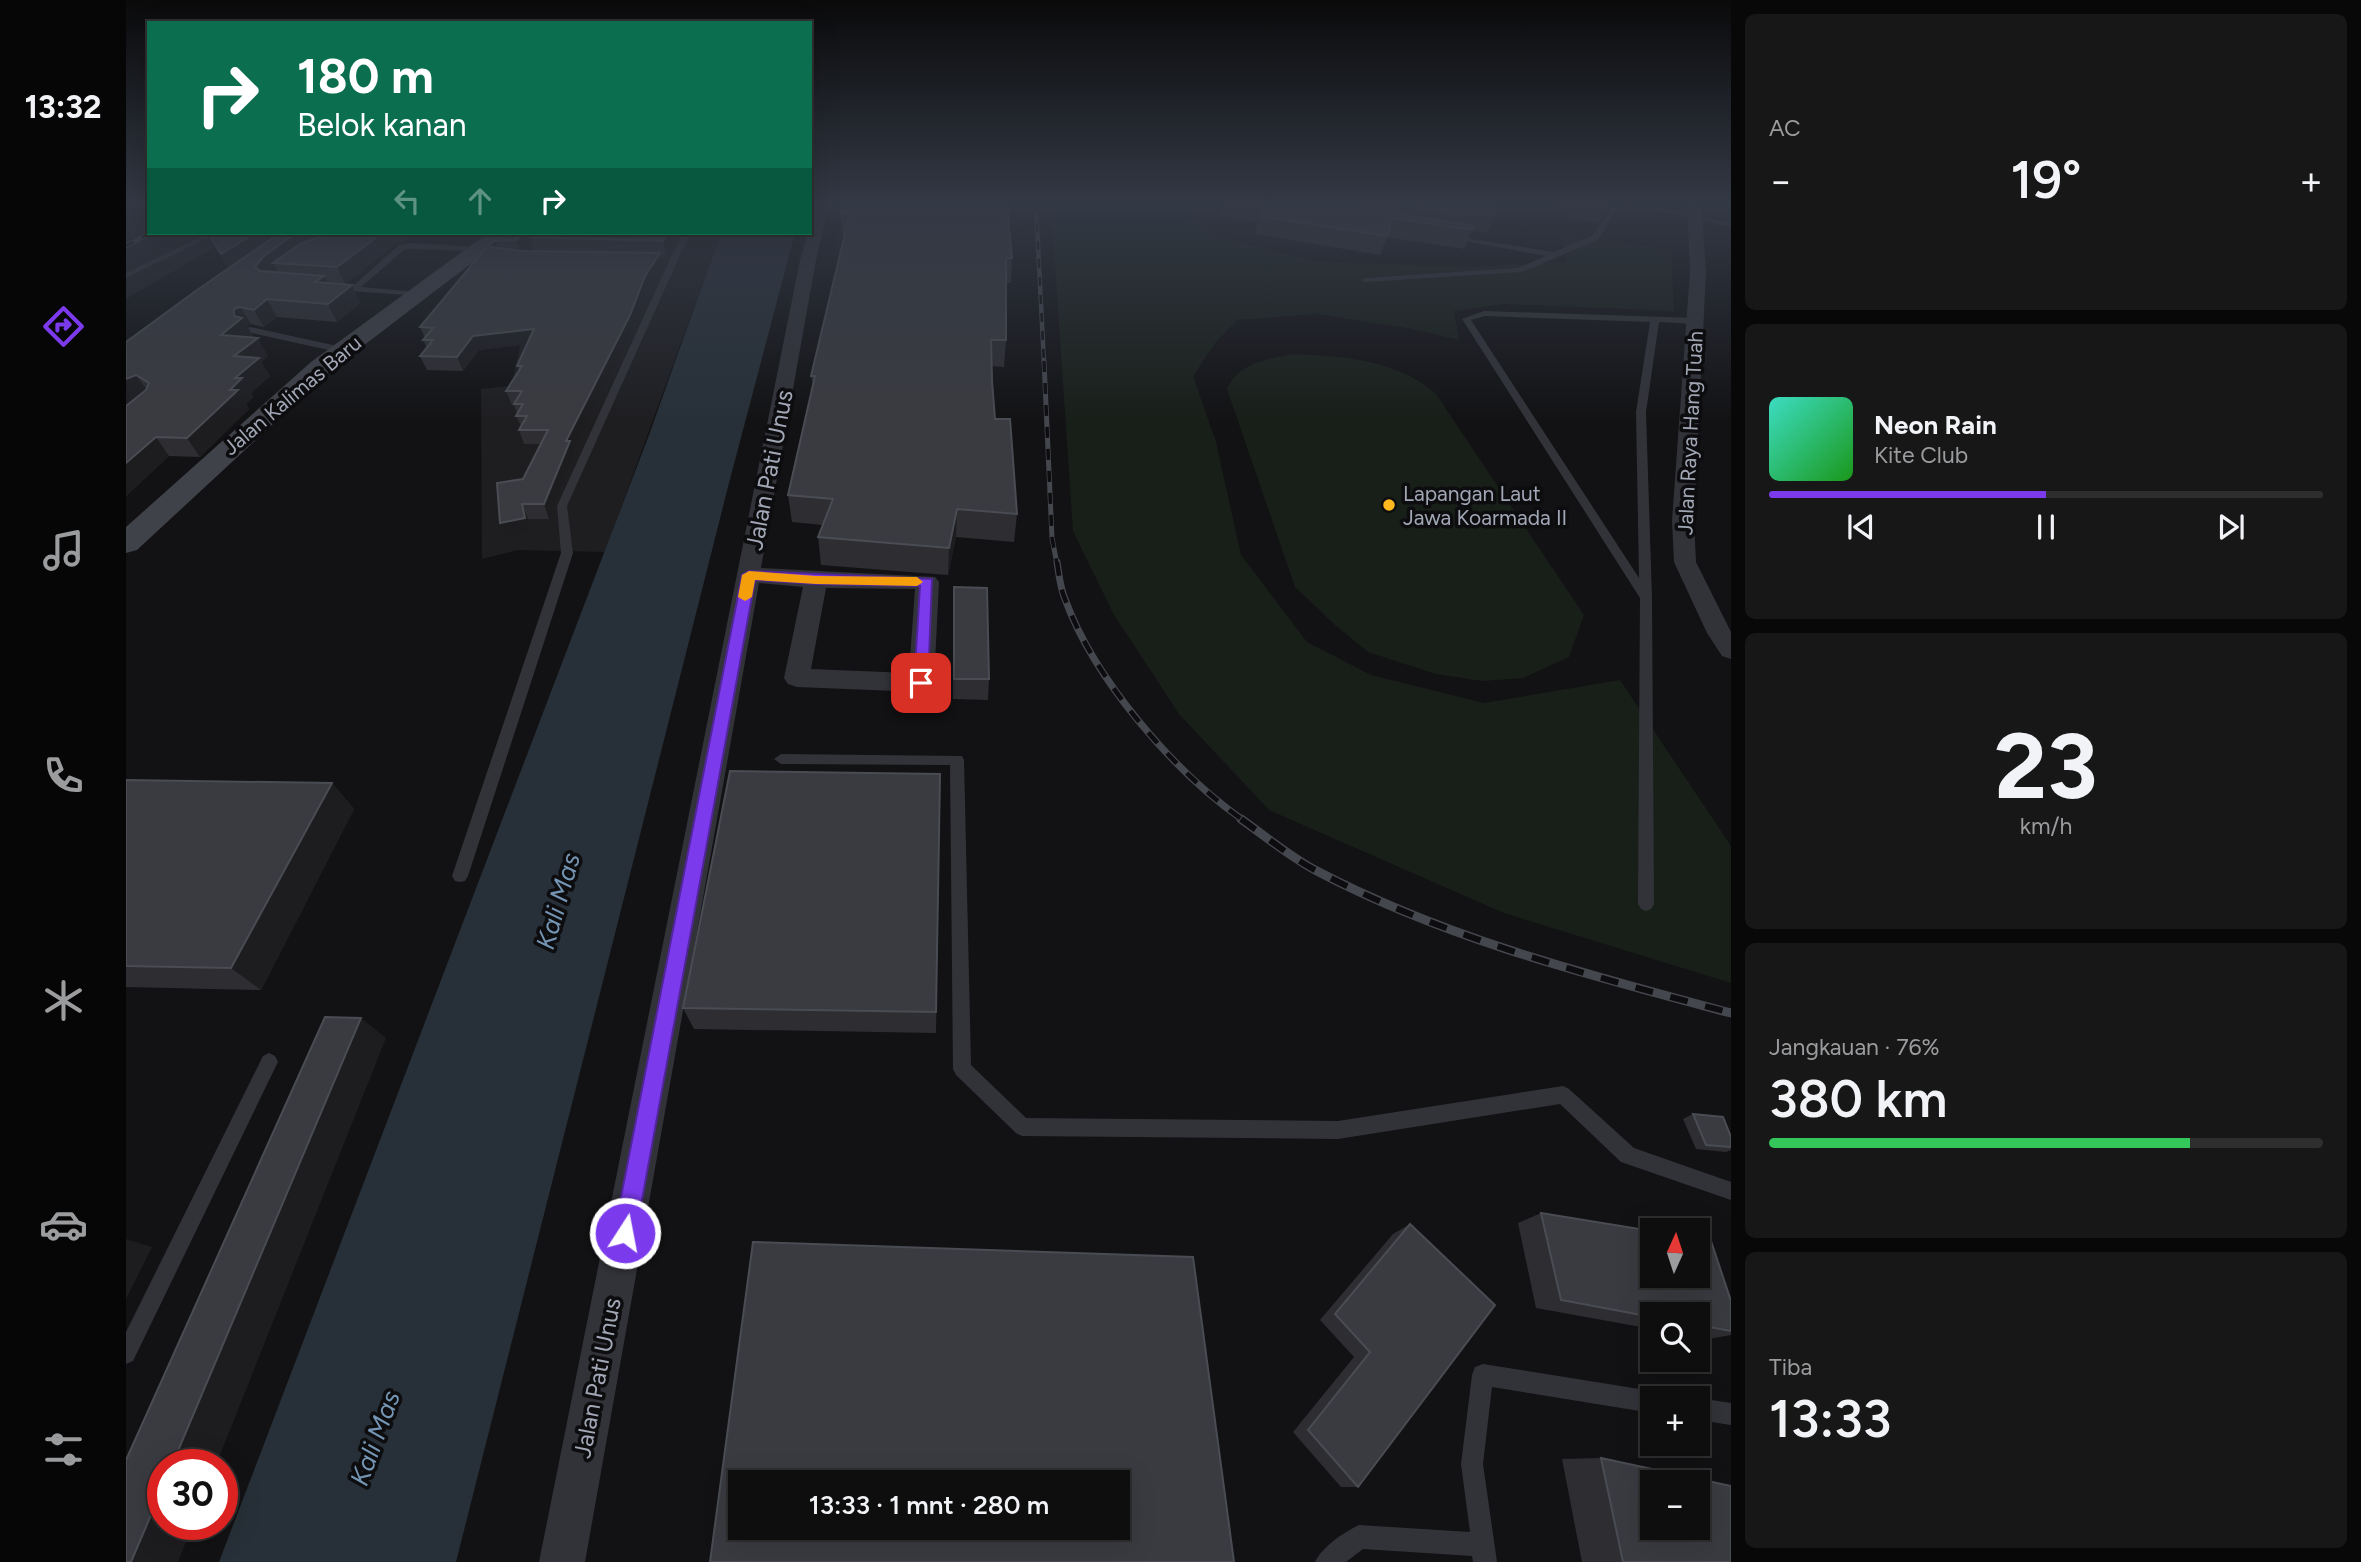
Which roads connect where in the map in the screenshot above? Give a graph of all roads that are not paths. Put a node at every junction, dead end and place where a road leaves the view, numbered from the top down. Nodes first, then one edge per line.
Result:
1 (367, 278) edge
2 (441, 278) edge
3 (664, 278) edge
4 (805, 278) edge
5 (1398, 278) edge
6 (1698, 278) edge
7 (1366, 280) dead end
8 (328, 288) edge
9 (354, 289) junction
10 (417, 294) junction
11 (1655, 319) junction
12 (1695, 321) junction
13 (250, 330) dead end
14 (342, 350) junction
15 (126, 542) edge
16 (749, 575) junction
17 (816, 580) junction
18 (1646, 598) junction
19 (1727, 639) edge
20 (781, 760) dead end
21 (460, 876) dead end
22 (1646, 904) dead end
23 (269, 1062) dead end
24 (1731, 1191) edge
25 (126, 1354) edge
26 (1640, 1400) edge
27 (1710, 1411) edge
28 (1731, 1414) edge
29 (1484, 1554) edge
30 (562, 1562) edge
31 (1327, 1562) edge

1 - 9 lane
2 - 10 street, Jalan Kalimas Baru
3 - 21 lane
4 - 16 street, Jalan Pati Unus
5 - 7 lane
6 - 12 street, Jalan Raya Hang Tuah
8 - 9 lane
9 - 10 lane
10 - 14 street, Jalan Kalimas Baru
11 - 12 lane
11 - 18 lane
11 - 18 lane
12 - 19 street, Jalan Raya Hang Tuah
13 - 14 lane
14 - 15 street, Jalan Kalimas Baru
16 - 17 street
16 - 30 street, Jalan Pati Unus
17 - 17 street
18 - 22 lane
20 - 24 lane
23 - 25 lane
26 - 29 lane
27 - 28 lane
29 - 31 lane

